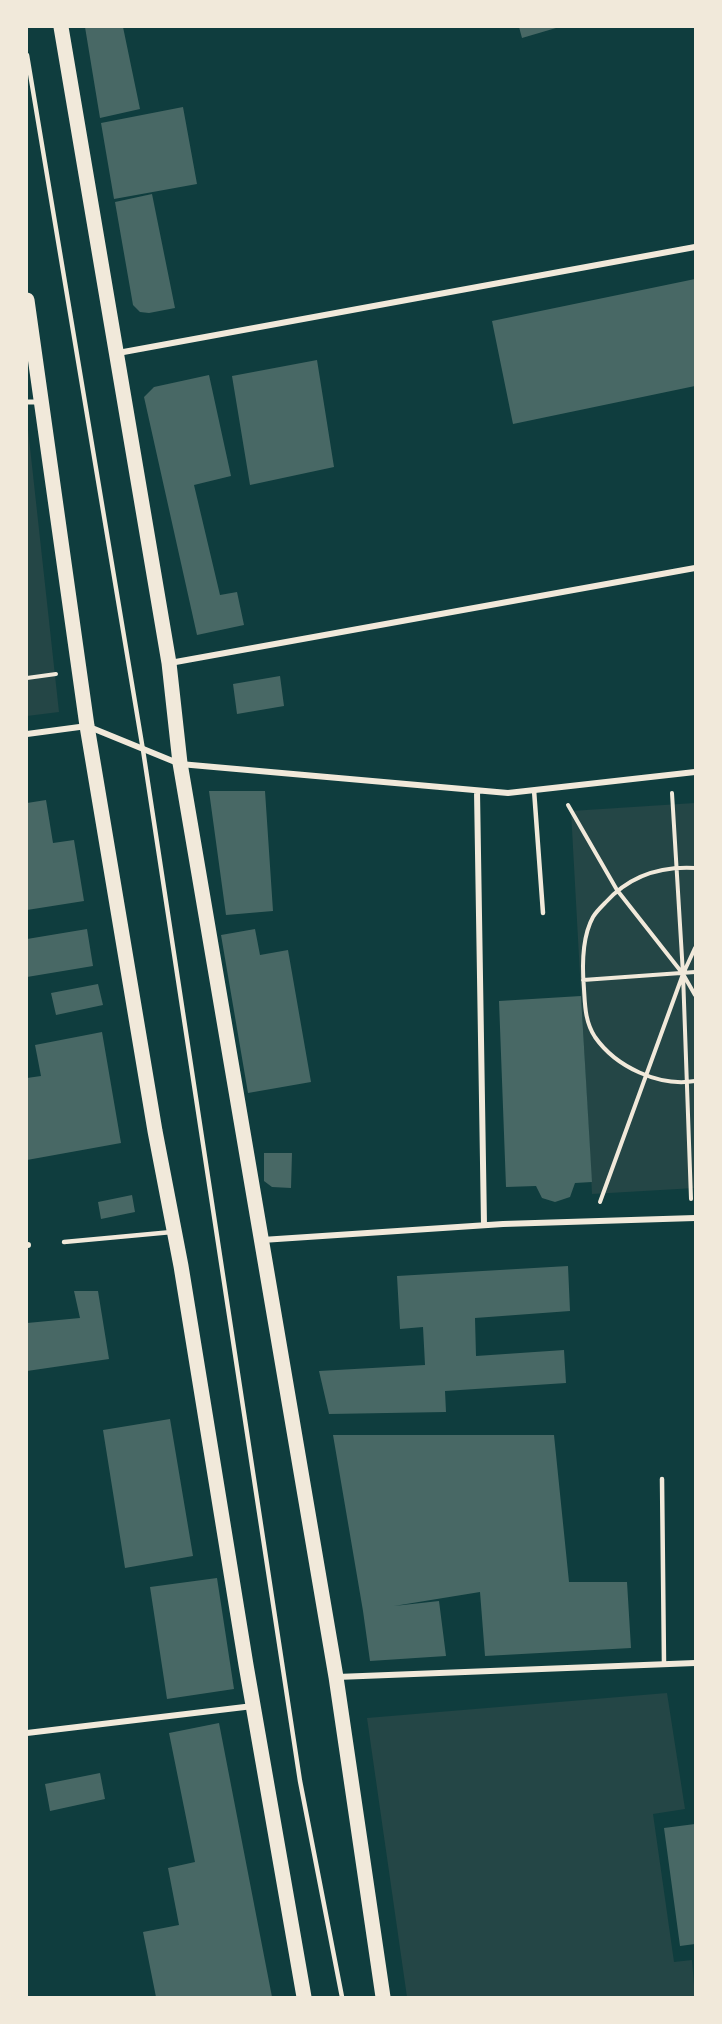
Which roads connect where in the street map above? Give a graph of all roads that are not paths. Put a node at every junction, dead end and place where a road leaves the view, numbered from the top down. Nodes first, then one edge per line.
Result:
1 (61, 27) edge
2 (27, 55) edge
3 (695, 247) edge
4 (27, 300) edge
5 (117, 354) junction
6 (34, 402) edge
7 (695, 568) edge
8 (169, 663) junction
9 (87, 726) junction
10 (27, 734) edge
11 (143, 750) junction
12 (180, 764) junction
13 (695, 772) edge
14 (477, 790) junction
15 (534, 790) junction
16 (543, 913) dead end
17 (695, 1218) edge
18 (484, 1225) junction
19 (174, 1232) junction
20 (261, 1240) junction
21 (64, 1242) dead end
22 (662, 1479) dead end
23 (695, 1663) edge
24 (664, 1664) junction
25 (336, 1677) junction
26 (253, 1706) junction
27 (27, 1733) edge
28 (304, 1997) edge
29 (342, 1997) edge
30 (383, 1997) edge

1 - 5 main road
2 - 11 lane
3 - 5 street
4 - 6 main road
5 - 8 main road
6 - 9 main road
7 - 8 street
8 - 12 main road
9 - 10 street
9 - 11 street
9 - 19 main road
11 - 12 street
11 - 29 lane
12 - 14 street
12 - 20 main road
13 - 15 street
14 - 15 street
14 - 18 street
15 - 16 lane
17 - 18 street
18 - 20 street
19 - 21 lane
19 - 26 main road
20 - 25 main road
22 - 24 lane
23 - 24 street
24 - 25 street
25 - 30 main road
26 - 27 street
26 - 28 main road

